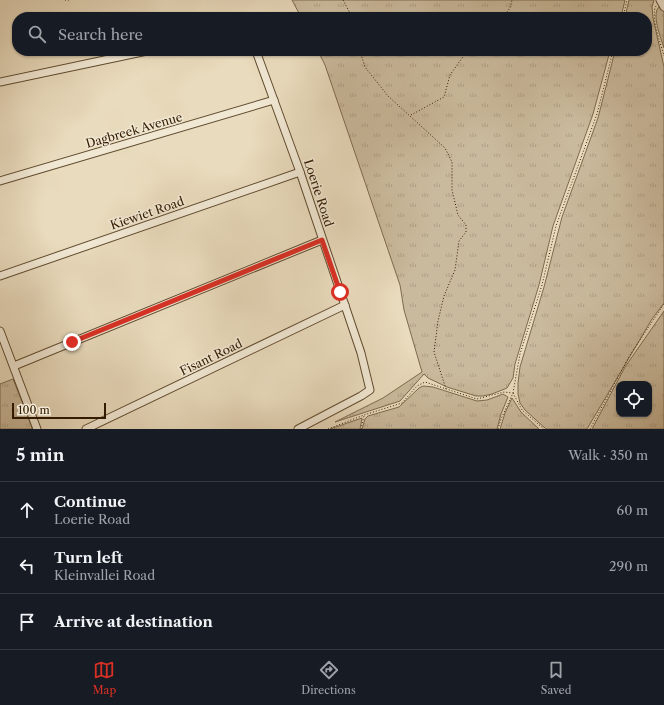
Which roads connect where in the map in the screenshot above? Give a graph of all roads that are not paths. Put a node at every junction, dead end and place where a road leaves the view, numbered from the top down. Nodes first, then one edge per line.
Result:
1 (123, 56) edge
2 (258, 56) edge
3 (0, 82) edge
4 (274, 100) junction
5 (300, 172) junction
6 (0, 181) edge
7 (322, 240) junction
8 (0, 276) edge
9 (345, 305) junction
10 (0, 331) edge
11 (14, 366) junction
12 (37, 429) edge
13 (86, 429) edge
14 (298, 429) edge

1 - 3 street
2 - 4 street, Loerie Road
4 - 5 street, Loerie Road
4 - 6 street, Dagbreek Avenue
5 - 7 street, Loerie Road
5 - 8 street, Kiewiet Road
7 - 9 street, Loerie Road
7 - 11 street
9 - 13 street, Fisant Road
9 - 14 street, Loerie Road
10 - 11 street
11 - 12 street

